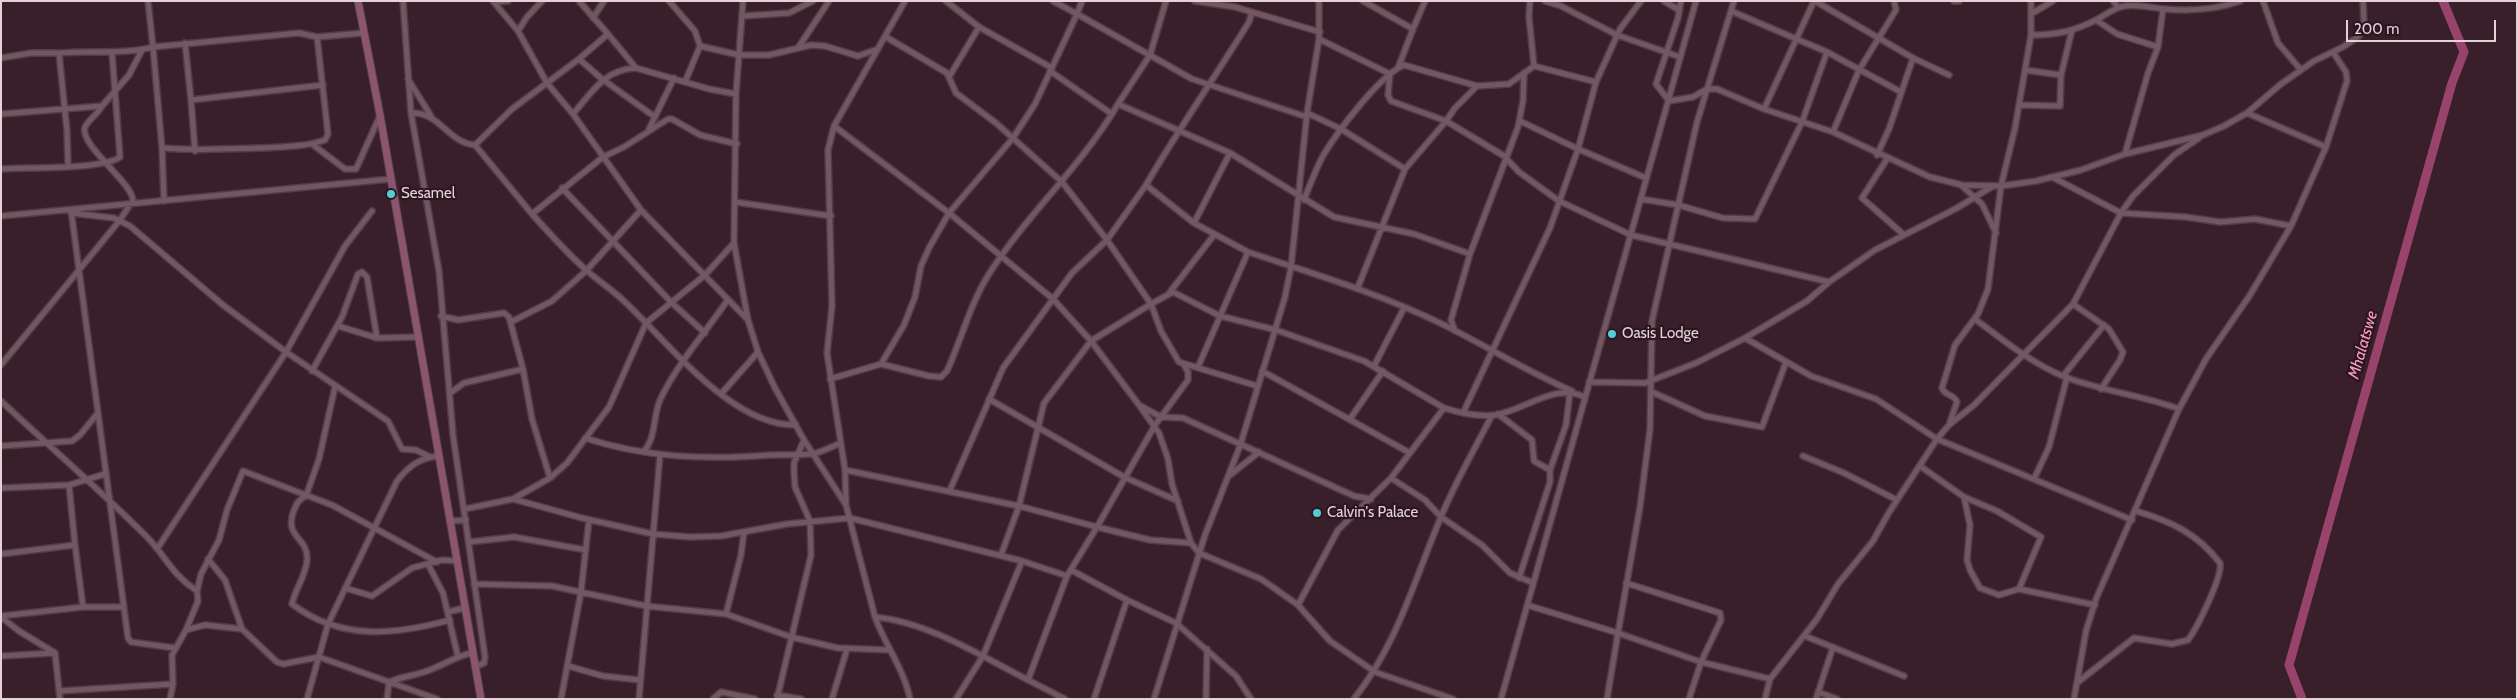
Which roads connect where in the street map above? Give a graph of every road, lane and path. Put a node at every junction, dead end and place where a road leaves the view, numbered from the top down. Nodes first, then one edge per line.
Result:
1 (148, 1) edge
2 (358, 1) edge
3 (403, 1) edge
4 (508, 1) edge
5 (542, 1) edge
6 (578, 1) edge
7 (604, 1) edge
8 (669, 1) edge
9 (743, 1) edge
10 (813, 1) edge
11 (829, 1) edge
12 (905, 1) edge
13 (946, 1) edge
14 (1053, 1) edge
15 (1082, 1) edge
16 (1166, 1) edge
17 (1196, 1) edge
18 (1319, 1) edge
19 (1362, 1) edge
20 (1425, 1) edge
21 (1530, 1) edge
22 (1545, 1) edge
23 (1641, 1) edge
24 (1664, 1) edge
25 (1681, 1) edge
26 (1696, 1) edge
27 (1734, 1) edge
28 (1815, 1) edge
29 (1894, 1) edge
30 (1954, 1) edge
31 (1960, 1) edge
32 (2031, 1) edge
33 (2053, 1) edge
34 (2114, 1) edge
35 (2240, 1) edge
36 (2262, 1) edge
37 (2363, 1) edge
38 (493, 2) edge
39 (2118, 7) junction
40 (2163, 9) junction
41 (1679, 10) junction
42 (1731, 11) junction
43 (1252, 12) junction
44 (1077, 14) junction
45 (2031, 14) junction
46 (742, 16) junction
47 (593, 18) junction
48 (2096, 20) junction
49 (979, 27) junction
50 (1413, 29) junction
51 (2072, 30) junction
52 (518, 31) junction
53 (1320, 32) junction
54 (364, 33) junction
55 (608, 34) junction
56 (2031, 35) junction
57 (886, 36) junction
58 (1617, 36) junction
59 (317, 37) junction
60 (1320, 39) junction
61 (1879, 39) junction
62 (1796, 40) junction
63 (185, 43) junction
64 (700, 46) junction
65 (153, 47) junction
66 (2158, 47) junction
67 (798, 48) junction
68 (879, 49) junction
69 (142, 50) junction
70 (59, 52) junction
71 (1827, 52) junction
72 (2332, 52) junction
73 (112, 53) junction
74 (1666, 53) junction
75 (739, 55) junction
76 (1150, 55) junction
77 (1680, 57) junction
78 (1, 58) edge
79 (1913, 58) junction
80 (579, 59) junction
81 (1534, 66) junction
82 (636, 68) junction
83 (1398, 68) junction
84 (1051, 69) junction
85 (1859, 70) junction
86 (2025, 70) junction
87 (2301, 70) junction
88 (1524, 72) junction
89 (1390, 74) junction
90 (1949, 75) dead end
91 (2061, 75) junction
92 (949, 77) junction
93 (407, 78) junction
94 (674, 78) junction
95 (602, 79) junction
96 (685, 82) junction
97 (1596, 82) junction
98 (547, 83) junction
99 (323, 86) junction
100 (1210, 86) junction
101 (1477, 86) junction
102 (1707, 89) junction
103 (114, 90) junction
104 (1901, 92) junction
105 (736, 94) junction
106 (191, 100) junction
107 (1669, 100) junction
108 (1118, 104) junction
109 (2019, 105) junction
110 (102, 106) junction
111 (1764, 109) junction
112 (64, 110) junction
113 (411, 113) junction
114 (2247, 113) junction
115 (1, 114) edge
116 (573, 114) junction
117 (1112, 114) junction
118 (380, 115) junction
119 (1307, 115) junction
120 (655, 117) junction
121 (433, 118) junction
122 (1446, 121) junction
123 (1520, 121) junction
124 (1802, 122) junction
125 (834, 126) junction
126 (1341, 129) junction
127 (648, 131) junction
128 (1177, 131) junction
129 (1833, 132) junction
130 (2203, 136) junction
131 (1014, 138) junction
132 (312, 144) junction
133 (737, 144) junction
134 (475, 145) junction
135 (2326, 147) junction
136 (162, 148) junction
137 (1578, 149) junction
138 (195, 151) junction
139 (1230, 154) junction
140 (1878, 154) junction
141 (2125, 154) junction
142 (603, 157) junction
143 (1507, 159) junction
144 (1887, 159) junction
145 (104, 162) junction
146 (68, 166) junction
147 (1, 169) edge
148 (1405, 170) junction
149 (2052, 177) junction
150 (1646, 178) junction
151 (391, 179) junction
152 (1062, 182) junction
153 (1146, 185) junction
154 (1962, 185) junction
155 (1993, 186) junction
156 (2001, 186) junction
157 (562, 188) junction
158 (1976, 196) junction
159 (1301, 198) junction
160 (1642, 199) junction
161 (164, 201) junction
162 (1559, 201) junction
163 (735, 202) junction
164 (131, 204) junction
165 (1678, 205) junction
166 (641, 210) junction
167 (372, 211) dead end
168 (71, 212) junction
169 (949, 213) junction
170 (2121, 213) junction
171 (532, 214) junction
172 (1, 216) edge
173 (831, 216) junction
174 (120, 220) junction
175 (1194, 223) junction
176 (2291, 226) junction
177 (1381, 228) junction
178 (1996, 234) junction
179 (1214, 235) junction
180 (1631, 235) junction
181 (1904, 235) junction
182 (613, 240) junction
183 (1107, 240) junction
184 (734, 243) junction
185 (1669, 245) junction
186 (1248, 252) junction
187 (1470, 254) junction
188 (1002, 255) junction
189 (1291, 267) junction
190 (78, 270) junction
191 (586, 271) junction
192 (705, 275) junction
193 (1830, 282) junction
194 (1358, 287) junction
195 (1170, 292) junction
196 (1053, 299) junction
197 (728, 301) junction
198 (672, 303) junction
199 (1151, 304) junction
200 (2073, 304) junction
201 (1404, 308) junction
202 (441, 316) junction
203 (1220, 316) junction
204 (1975, 319) junction
205 (748, 320) junction
206 (511, 322) junction
207 (646, 324) junction
208 (2104, 325) junction
209 (338, 326) junction
210 (1276, 330) junction
211 (1456, 331) junction
212 (705, 333) junction
213 (417, 337) junction
214 (377, 338) junction
215 (1745, 338) junction
216 (1091, 341) junction
217 (286, 352) junction
218 (758, 352) junction
219 (1493, 352) junction
220 (2023, 355) junction
221 (683, 361) junction
222 (1786, 362) junction
223 (881, 364) junction
224 (1, 365) edge
225 (1184, 365) junction
226 (1374, 366) junction
227 (1198, 367) junction
228 (523, 369) junction
229 (312, 371) junction
230 (1382, 371) junction
231 (1262, 372) junction
232 (2065, 377) junction
233 (830, 379) junction
234 (1651, 381) junction
235 (1589, 382) junction
236 (1257, 386) junction
237 (335, 387) junction
238 (2102, 389) junction
239 (1573, 392) junction
240 (1652, 392) junction
241 (450, 393) junction
242 (721, 394) junction
243 (1584, 397) junction
244 (989, 399) junction
245 (1, 401) edge
246 (1140, 405) junction
247 (1444, 408) junction
248 (2179, 409) junction
249 (1463, 413) junction
250 (97, 414) junction
251 (1495, 415) junction
252 (1161, 417) junction
253 (1350, 419) junction
254 (796, 425) junction
255 (1155, 425) junction
256 (1949, 425) junction
257 (1036, 426) junction
258 (585, 438) junction
259 (1937, 439) junction
260 (804, 440) junction
261 (841, 443) junction
262 (50, 444) junction
263 (1, 446) edge
264 (1240, 446) junction
265 (644, 451) junction
266 (1258, 452) junction
267 (798, 453) junction
268 (1410, 453) junction
269 (815, 454) junction
270 (660, 455) junction
271 (434, 456) junction
272 (1803, 456) dead end
273 (1920, 466) junction
274 (846, 470) junction
275 (1550, 470) junction
276 (105, 474) junction
277 (1228, 476) junction
278 (1124, 477) junction
279 (550, 478) junction
280 (1391, 478) junction
281 (2034, 478) junction
282 (88, 480) junction
283 (69, 485) junction
284 (1, 488) edge
285 (950, 490) junction
286 (306, 496) junction
287 (1964, 497) junction
288 (513, 499) junction
289 (1371, 499) junction
290 (1897, 500) junction
291 (1179, 501) junction
292 (110, 503) junction
293 (846, 505) junction
294 (1019, 506) junction
295 (465, 509) junction
296 (2136, 511) junction
297 (1441, 517) junction
298 (850, 518) junction
299 (466, 520) junction
300 (589, 520) junction
301 (2132, 520) junction
302 (450, 521) junction
303 (810, 521) junction
304 (375, 527) junction
305 (1097, 527) junction
306 (744, 532) junction
307 (653, 534) junction
308 (469, 542) junction
309 (1191, 542) junction
310 (75, 545) junction
311 (157, 548) junction
312 (586, 550) junction
313 (1200, 553) junction
314 (1, 554) edge
315 (1001, 554) junction
316 (208, 559) junction
317 (457, 561) junction
318 (1022, 561) junction
319 (437, 562) junction
320 (428, 564) junction
321 (1070, 570) junction
322 (1067, 576) junction
323 (1519, 578) junction
324 (1533, 583) junction
325 (1626, 583) junction
326 (474, 584) junction
327 (346, 588) junction
328 (2019, 589) junction
329 (197, 591) junction
330 (581, 592) junction
331 (476, 599) junction
332 (1127, 600) junction
333 (464, 604) junction
334 (1298, 605) junction
335 (1527, 605) junction
336 (2095, 605) junction
337 (646, 606) junction
338 (83, 607) junction
339 (123, 607) junction
340 (448, 612) junction
341 (726, 614) junction
342 (1, 616) edge
343 (875, 616) junction
344 (450, 620) junction
345 (1176, 622) junction
346 (328, 624) junction
347 (242, 629) junction
348 (186, 630) junction
349 (1618, 633) junction
350 (1805, 636) junction
351 (791, 637) junction
352 (1833, 647) junction
353 (175, 648) junction
354 (1207, 648) junction
355 (848, 649) junction
356 (890, 650) junction
357 (472, 652) junction
358 (55, 653) junction
359 (1, 656) edge
360 (983, 656) junction
361 (319, 657) junction
362 (458, 657) junction
363 (1702, 662) junction
364 (568, 666) junction
365 (475, 667) junction
366 (1375, 672) junction
367 (1904, 676) dead end
368 (1770, 679) junction
369 (640, 680) junction
370 (1028, 680) junction
371 (2077, 682) junction
372 (389, 683) junction
373 (174, 684) junction
374 (59, 691) junction
375 (1818, 692) junction
376 (777, 697) edge
377 (60, 699) edge
378 (170, 699) edge
379 (307, 699) edge
380 (386, 699) edge
381 (437, 699) edge
382 (481, 699) edge
383 (561, 699) edge
384 (639, 699) edge
385 (713, 699) edge
386 (755, 699) edge
387 (801, 699) edge
388 (832, 699) edge
389 (910, 699) edge
390 (956, 699) edge
391 (1065, 699) edge
392 (1094, 699) edge
393 (1154, 699) edge
394 (1206, 699) edge
395 (1251, 699) edge
396 (1354, 699) edge
397 (1453, 699) edge
398 (1501, 699) edge
399 (1607, 699) edge
400 (1689, 699) edge
401 (1766, 699) edge
402 (1816, 699) edge
403 (1837, 699) edge
404 (2074, 699) edge

1 - 65 street
2 - 54 street
3 - 93 street
4 - 38 street
5 - 52 street
6 - 47 street
7 - 47 street
8 - 64 street
9 - 46 street
10 - 46 street
11 - 67 street
12 - 57 street
13 - 49 street
14 - 44 street
15 - 44 street
16 - 76 street
17 - 43 street
18 - 53 street
19 - 50 street
20 - 50 street
21 - 81 street
22 - 58 street
23 - 58 street
24 - 41 street
25 - 41 street
26 - 77 street
27 - 42 street
28 - 61 street
28 - 62 street
29 - 61 street
30 - 31 street
32 - 45 street
33 - 45 street
34 - 39 street
35 - 40 street
36 - 87 street
37 - 72 street
38 - 52 street
39 - 40 street
39 - 48 street
40 - 66 street
41 - 74 street
42 - 62 street
42 - 102 street
43 - 53 street
43 - 100 street
44 - 76 street
44 - 84 street
45 - 56 street
46 - 75 street
47 - 55 street
48 - 51 street
48 - 66 street
49 - 84 street
49 - 92 street
50 - 83 street
51 - 56 street
51 - 91 street
52 - 98 street
53 - 60 street
54 - 59 street
54 - 118 street
55 - 80 street
55 - 82 street
56 - 86 street
57 - 68 street
57 - 92 street
58 - 74 street
58 - 97 street
59 - 63 street
59 - 99 street
60 - 89 street
60 - 119 street
61 - 79 street
61 - 85 street
62 - 71 street
62 - 111 street
63 - 65 street
63 - 106 street
64 - 75 street
64 - 96 street
65 - 69 street
65 - 136 street
66 - 141 street
67 - 68 street
67 - 75 street
68 - 125 street
69 - 73 street
69 - 103 street
70 - 73 street
70 - 78 street
70 - 112 street
71 - 85 street
71 - 124 street
72 - 87 street
72 - 135 street
73 - 103 street
74 - 77 street
74 - 107 street
75 - 105 street
76 - 100 street
76 - 108 street
77 - 107 street
79 - 90 street
79 - 104 street
80 - 95 street
80 - 98 street
81 - 88 street
81 - 97 street
82 - 94 street
82 - 95 street
83 - 89 street
83 - 101 street
84 - 117 street
84 - 131 street
85 - 104 street
85 - 129 street
86 - 91 street
86 - 109 street
87 - 114 street
88 - 101 street
88 - 123 street
89 - 122 street
89 - 126 street
91 - 109 street
92 - 131 street
93 - 113 street
93 - 121 street
94 - 96 street
94 - 120 street
95 - 116 street
95 - 120 street
96 - 105 street
97 - 137 street
98 - 116 street
98 - 134 street
99 - 106 street
99 - 132 street
100 - 119 street
100 - 128 street
101 - 122 street
102 - 107 street
102 - 111 street
102 - 165 street
103 - 110 street
103 - 145 street
104 - 140 street
105 - 133 street
106 - 138 street
107 - 150 street
108 - 117 street
108 - 128 street
109 - 156 street
110 - 112 street
110 - 145 street
111 - 124 street
112 - 115 street
112 - 146 street
113 - 121 street
113 - 202 street
114 - 130 street
114 - 135 street
116 - 142 street
117 - 152 street
118 - 132 street
118 - 151 street
119 - 126 street
119 - 159 street
120 - 127 street
121 - 134 street
122 - 143 street
122 - 148 street
123 - 137 street
123 - 143 street
124 - 129 street
124 - 165 street
125 - 169 street
125 - 173 street
126 - 148 street
126 - 159 street
127 - 133 street
127 - 142 street
128 - 139 street
128 - 153 street
129 - 140 street
130 - 141 street
130 - 170 street
131 - 152 street
131 - 169 street
132 - 138 street
133 - 163 street
134 - 171 street
135 - 176 street
136 - 138 street
136 - 161 street
137 - 150 street
137 - 162 street
139 - 159 street
139 - 175 street
140 - 144 street
141 - 149 street
142 - 157 street
142 - 166 street
143 - 162 street
143 - 187 street
144 - 154 street
144 - 181 street
145 - 146 street
145 - 164 street
146 - 147 street
148 - 177 street
149 - 156 street
149 - 170 street
150 - 160 street
151 - 161 street
151 - 213 street
152 - 183 street
152 - 188 street
153 - 175 street
153 - 183 street
154 - 155 street
154 - 158 street
155 - 156 street
155 - 158 street
156 - 178 street
157 - 171 street
157 - 182 street
158 - 178 street
158 - 181 street
159 - 177 street
159 - 189 street
160 - 165 street
160 - 180 street
161 - 164 street
162 - 180 street
162 - 219 street
163 - 173 street
163 - 184 street
164 - 168 street
164 - 174 street
165 - 185 street
166 - 182 street
166 - 192 street
167 - 217 street
168 - 172 street
168 - 174 street
168 - 190 street
169 - 188 street
169 - 223 street
170 - 176 street
170 - 200 street
171 - 191 street
173 - 233 street
174 - 190 street
174 - 217 street
175 - 179 street
176 - 248 street
177 - 187 street
177 - 194 street
178 - 204 street
179 - 186 street
179 - 195 street
180 - 185 street
180 - 235 street
181 - 193 street
182 - 191 street
182 - 198 street
183 - 196 street
183 - 199 street
184 - 192 street
184 - 205 street
185 - 193 street
185 - 234 street
186 - 189 street
186 - 203 street
187 - 211 street
188 - 196 street
188 - 223 street
189 - 194 street
189 - 210 street
190 - 224 street
190 - 250 street
191 - 206 street
191 - 207 street
192 - 197 street
192 - 198 street
193 - 215 street
194 - 201 street
195 - 199 street
195 - 203 street
196 - 216 street
196 - 244 street
197 - 205 street
197 - 212 street
198 - 207 street
198 - 212 street
199 - 216 street
199 - 225 street
200 - 208 street
200 - 220 street
201 - 211 street
201 - 226 street
202 - 206 street
202 - 241 street
203 - 210 street
203 - 227 street
204 - 220 street
204 - 256 street
205 - 218 street
206 - 228 street
207 - 221 street
207 - 258 street
208 - 232 street
208 - 238 street
209 - 214 street
209 - 214 street
209 - 229 street
210 - 226 street
210 - 231 street
211 - 219 street
212 - 221 street
213 - 214 street
213 - 271 street
215 - 222 street
215 - 234 street
216 - 246 street
216 - 257 street
217 - 229 street
217 - 311 street
218 - 242 street
218 - 254 street
219 - 239 street
219 - 249 street
220 - 232 street
220 - 256 street
221 - 242 street
221 - 265 street
222 - 240 street
222 - 259 street
223 - 233 street
225 - 227 street
225 - 252 street
226 - 230 street
227 - 236 street
228 - 241 street
228 - 279 street
229 - 237 street
230 - 247 street
230 - 253 street
231 - 236 street
231 - 253 street
232 - 238 street
232 - 281 street
233 - 261 street
234 - 235 street
234 - 240 street
235 - 243 street
236 - 264 street
237 - 271 street
237 - 286 street
238 - 248 street
239 - 243 street
239 - 251 street
239 - 275 street
240 - 325 street
241 - 295 street
242 - 254 street
243 - 324 street
244 - 257 street
244 - 285 street
245 - 262 street
246 - 252 street
246 - 255 street
247 - 249 street
247 - 268 street
248 - 296 street
249 - 251 street
250 - 262 street
250 - 276 street
251 - 275 street
251 - 297 street
252 - 255 street
252 - 264 street
253 - 268 street
254 - 260 street
255 - 278 street
255 - 291 street
256 - 259 street
257 - 278 street
257 - 294 street
258 - 265 street
258 - 279 street
259 - 273 street
259 - 281 street
260 - 267 street
260 - 269 street
261 - 269 street
261 - 274 street
262 - 263 street
262 - 282 street
264 - 266 street
264 - 277 street
265 - 270 street
266 - 277 street
266 - 289 street
267 - 269 street
267 - 270 street
267 - 303 street
268 - 280 street
269 - 293 street
270 - 307 street
271 - 302 street
271 - 304 street
272 - 290 street
273 - 287 street
273 - 290 street
274 - 285 street
274 - 293 street
275 - 323 street
276 - 282 street
276 - 292 street
277 - 313 street
278 - 291 street
278 - 305 street
279 - 288 street
280 - 289 street
280 - 297 street
281 - 301 street
282 - 283 street
282 - 292 street
283 - 284 street
283 - 310 street
285 - 294 street
286 - 304 street
286 - 316 street
286 - 346 street
287 - 328 street
287 - 328 street
288 - 295 street
288 - 300 street
289 - 334 street
290 - 350 street
291 - 309 street
292 - 311 street
292 - 339 street
293 - 298 street
294 - 305 street
294 - 315 street
295 - 299 street
296 - 301 street
296 - 371 street
297 - 323 street
297 - 366 street
298 - 303 street
298 - 315 street
298 - 343 street
299 - 302 street
299 - 308 street
300 - 307 street
300 - 312 street
301 - 336 street
302 - 317 street
303 - 306 street
303 - 351 street
304 - 319 street
304 - 327 street
305 - 309 street
305 - 321 street
306 - 307 street
306 - 341 street
307 - 337 street
308 - 312 street
308 - 326 street
309 - 313 street
310 - 314 street
310 - 338 street
311 - 329 street
312 - 330 street
313 - 334 street
313 - 345 street
315 - 318 street
316 - 329 street
316 - 347 street
317 - 319 street
317 - 333 street
318 - 322 street
318 - 360 street
319 - 320 street
320 - 327 street
320 - 340 street
321 - 322 street
321 - 332 street
322 - 370 street
323 - 324 street
324 - 335 street
325 - 349 street
325 - 363 street
326 - 330 street
326 - 331 street
327 - 346 street
328 - 336 street
329 - 348 street
330 - 337 street
330 - 364 street
331 - 333 street
331 - 365 street
332 - 345 street
332 - 392 street
333 - 340 street
333 - 357 street
334 - 366 street
335 - 349 street
335 - 398 street
336 - 371 street
337 - 341 street
337 - 369 street
338 - 339 street
338 - 342 street
339 - 353 street
340 - 344 street
341 - 351 street
342 - 358 street
343 - 356 street
343 - 360 street
344 - 346 street
344 - 362 street
345 - 354 street
345 - 393 street
346 - 361 street
347 - 348 street
347 - 361 street
348 - 353 street
349 - 363 street
349 - 399 street
350 - 352 street
350 - 368 street
351 - 355 street
351 - 376 street
352 - 367 street
352 - 375 street
353 - 373 street
354 - 394 street
354 - 395 street
355 - 356 street
355 - 388 street
356 - 389 street
357 - 362 street
357 - 365 street
358 - 359 street
358 - 374 street
360 - 370 street
360 - 390 street
361 - 372 street
361 - 379 street
362 - 372 street
363 - 368 street
363 - 400 street
364 - 369 street
364 - 383 street
365 - 382 street
366 - 396 street
366 - 397 street
368 - 401 street
369 - 384 street
370 - 391 street
371 - 404 street
372 - 380 street
372 - 381 street
373 - 374 street
373 - 378 street
374 - 377 street
375 - 402 street
375 - 403 street
376 - 387 street
385 - 386 street

